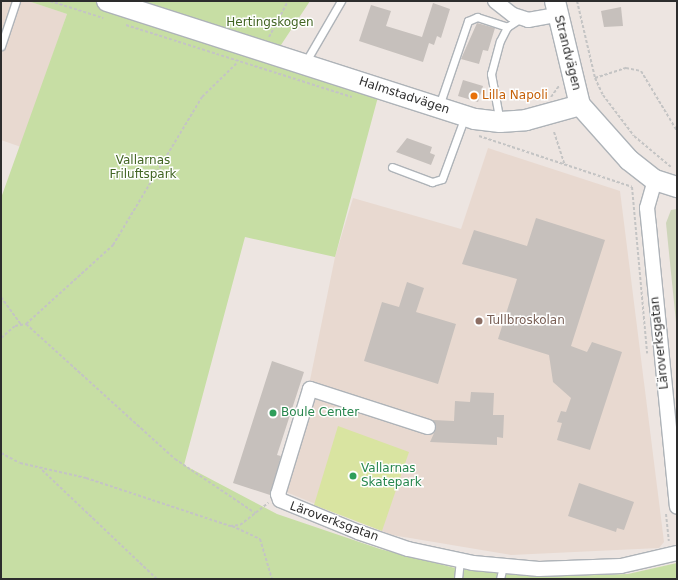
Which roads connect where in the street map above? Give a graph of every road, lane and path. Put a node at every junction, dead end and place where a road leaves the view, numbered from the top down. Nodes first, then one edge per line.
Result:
1 (16, 1) edge
2 (50, 1) edge
3 (288, 1) edge
4 (341, 1) edge
5 (495, 1) edge
6 (577, 1) edge
7 (556, 8) edge
8 (108, 10) edge
9 (521, 17) junction
10 (122, 24) dead end
11 (507, 27) junction
12 (269, 38) dead end
13 (1, 46) edge
14 (237, 64) junction
15 (304, 65) junction
16 (244, 66) dead end
17 (595, 78) junction
18 (580, 105) junction
19 (439, 107) junction
20 (465, 116) junction
21 (500, 122) junction
22 (677, 130) edge
23 (554, 132) dead end
24 (1, 164) edge
25 (392, 167) dead end
26 (677, 170) edge
27 (1, 180) edge
28 (655, 180) junction
29 (632, 187) dead end
30 (677, 187) edge
31 (1, 297) edge
32 (21, 324) junction
33 (26, 324) junction
34 (1, 338) edge
35 (428, 427) dead end
36 (1, 454) edge
37 (41, 469) junction
38 (278, 494) junction
39 (677, 507) edge
40 (255, 513) junction
41 (230, 526) junction
42 (677, 553) edge
43 (460, 561) junction
44 (502, 572) edge
45 (157, 579) edge
46 (272, 579) edge
47 (458, 579) edge

1 - 13 lane
2 - 8 path
3 - 12 path
4 - 15 lane
5 - 9 street
6 - 17 path
7 - 9 street
7 - 18 main road, Strandvägen
8 - 15 main road, Halmstadvägen
9 - 11 lane
10 - 14 path
11 - 19 lane
11 - 21 lane
14 - 16 path
14 - 33 path
15 - 19 main road, Halmstadvägen
17 - 22 path
17 - 26 path
18 - 21 main road, Halmstadvägen
18 - 28 main road
19 - 20 main road, Halmstadvägen
20 - 21 main road, Halmstadvägen
20 - 25 lane
23 - 29 path
24 - 27 path
28 - 30 main road
28 - 39 street, Läroverksgatan
31 - 32 path
32 - 33 path
32 - 34 path
33 - 40 path
35 - 38 street, Läroverksgatan
36 - 37 path
37 - 41 path
37 - 45 path
38 - 40 path
38 - 43 street, Läroverksgatan
40 - 41 path
41 - 46 path
42 - 44 street, Läroverksgatan
43 - 44 street, Läroverksgatan
43 - 47 lane

